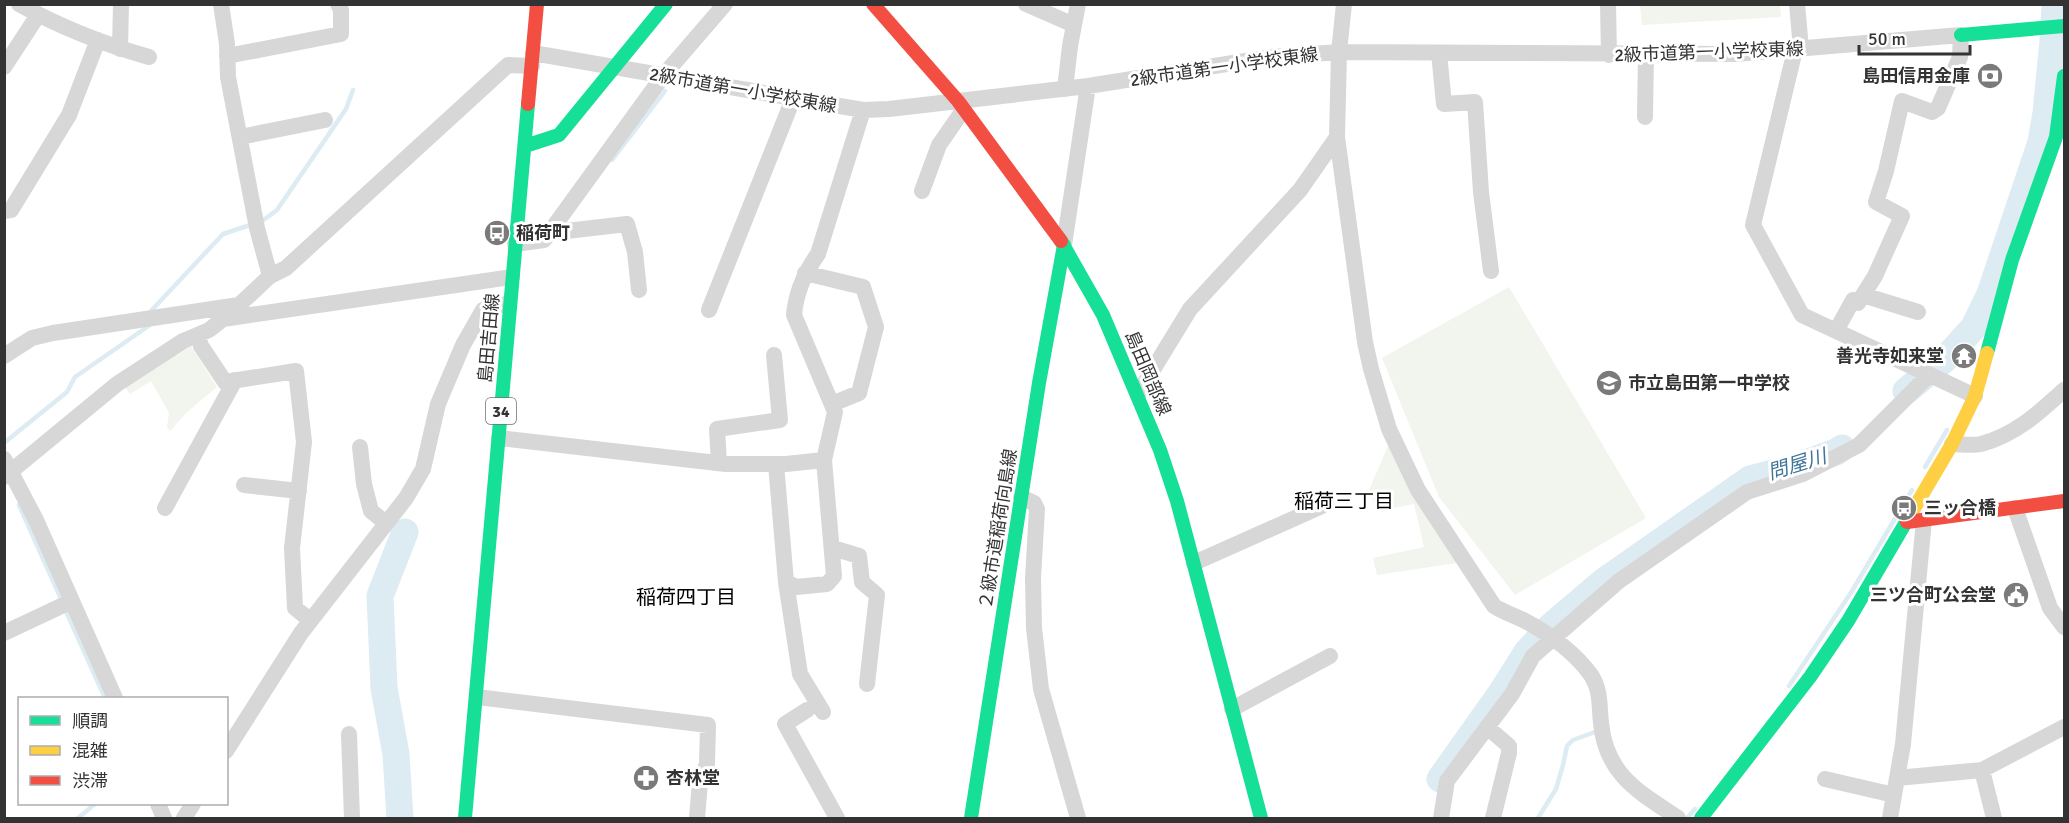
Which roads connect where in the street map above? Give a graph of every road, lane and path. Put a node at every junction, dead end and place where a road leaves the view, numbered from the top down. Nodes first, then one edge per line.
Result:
1 (19, 4) edge
2 (121, 4) edge
3 (221, 4) edge
4 (338, 4) edge
5 (537, 4) edge
6 (666, 4) edge
7 (725, 4) edge
8 (873, 4) edge
9 (1026, 4) edge
10 (1078, 4) edge
11 (1344, 4) edge
12 (1608, 4) edge
13 (1797, 4) edge
14 (38, 15) junction
15 (1074, 26) junction
16 (2063, 26) edge
17 (1961, 35) junction
18 (98, 40) junction
19 (120, 49) junction
20 (1798, 50) junction
21 (1339, 52) junction
22 (1439, 53) junction
23 (1609, 55) junction
24 (1646, 55) junction
25 (227, 56) junction
26 (149, 57) dead end
27 (532, 60) junction
28 (4, 67) edge
29 (615, 68) junction
30 (663, 76) junction
31 (2064, 76) edge
32 (1088, 86) junction
33 (1065, 89) junction
34 (792, 99) junction
35 (961, 105) junction
36 (863, 110) junction
37 (1645, 117) dead end
38 (325, 120) dead end
39 (1337, 136) junction
40 (240, 137) junction
41 (525, 146) junction
42 (922, 191) dead end
43 (4, 211) edge
44 (549, 234) junction
45 (515, 244) junction
46 (1064, 245) junction
47 (1491, 271) dead end
48 (806, 273) junction
49 (270, 276) junction
50 (512, 277) junction
51 (639, 290) dead end
52 (1863, 295) junction
53 (509, 303) junction
54 (709, 310) dead end
55 (232, 312) junction
56 (1918, 312) dead end
57 (1836, 331) junction
58 (198, 335) junction
59 (774, 355) dead end
60 (4, 356) edge
61 (1929, 375) junction
62 (235, 380) junction
63 (2064, 390) edge
64 (1138, 394) junction
65 (1975, 396) junction
66 (832, 404) junction
67 (499, 438) junction
68 (1952, 444) junction
69 (360, 447) dead end
70 (824, 460) junction
71 (719, 464) junction
72 (776, 464) junction
73 (7, 469) edge
74 (244, 485) dead end
75 (298, 490) junction
76 (1021, 497) junction
77 (2064, 501) edge
78 (1322, 506) dead end
79 (165, 508) dead end
80 (2015, 508) junction
81 (1924, 520) junction
82 (1907, 522) junction
83 (386, 523) junction
84 (833, 548) junction
85 (1194, 562) junction
86 (786, 582) junction
87 (72, 601) junction
88 (310, 620) junction
89 (2064, 627) edge
90 (4, 633) edge
91 (1554, 639) junction
92 (1330, 656) dead end
93 (867, 684) dead end
94 (114, 697) edge
95 (477, 697) junction
96 (1232, 709) junction
97 (1487, 727) junction
98 (2064, 727) edge
99 (349, 734) dead end
100 (228, 748) edge
101 (1982, 770) junction
102 (1825, 778) dead end
103 (1897, 778) junction
104 (1894, 795) junction
105 (158, 805) edge
106 (192, 805) edge
107 (164, 819) edge
108 (184, 819) edge
109 (352, 819) edge
110 (465, 819) edge
111 (697, 819) edge
112 (837, 819) edge
113 (971, 819) edge
114 (1078, 819) edge
115 (1261, 819) edge
116 (1442, 819) edge
117 (1493, 819) edge
118 (1678, 819) edge
119 (1701, 819) edge
120 (1890, 819) edge
121 (1994, 819) edge

1 - 14 street
2 - 19 street
3 - 25 street
4 - 25 street
5 - 27 street, 島田吉田線 / 34
6 - 29 street
7 - 30 street
8 - 35 street, 島田岡部線
9 - 15 street
10 - 15 street
11 - 21 street
12 - 23 street
13 - 20 street
14 - 18 street
14 - 28 street
15 - 33 street
16 - 17 street, 2級市道第一小学校東線
17 - 20 street, 2級市道第一小学校東線
17 - 52 street
18 - 19 street
18 - 43 street
19 - 26 street
20 - 24 street, 2級市道第一小学校東線
20 - 57 street
21 - 22 street, 2級市道第一小学校東線
21 - 32 street, 2級市道第一小学校東線
21 - 39 street
22 - 23 street, 2級市道第一小学校東線
22 - 47 street
23 - 24 street, 2級市道第一小学校東線
24 - 37 street
25 - 40 street
27 - 29 street, 2級市道第一小学校東線
27 - 41 street, 島田吉田線 / 34
27 - 49 street, 2級市道第一小学校東線
29 - 30 street, 2級市道第一小学校東線
29 - 41 street
30 - 34 street, 2級市道第一小学校東線
30 - 44 street
31 - 65 street
32 - 33 street, 2級市道第一小学校東線
32 - 46 street
33 - 35 street, 2級市道第一小学校東線
34 - 36 street, 2級市道第一小学校東線
34 - 54 street
35 - 36 street, 2級市道第一小学校東線
35 - 42 street
35 - 46 street, 島田岡部線
36 - 48 street
38 - 40 street
39 - 64 street
39 - 91 street
40 - 49 street
41 - 45 street, 島田吉田線 / 34
44 - 45 street
44 - 51 street
45 - 50 street, 島田吉田線 / 34
46 - 64 street, 島田岡部線
46 - 76 street, ２級市道稲荷向島線
48 - 66 street
48 - 66 street
49 - 55 street, 2級市道第一小学校東線
50 - 53 street, 島田吉田線 / 34
50 - 55 street
52 - 56 street
52 - 57 street
53 - 67 street, 島田吉田線 / 34
53 - 83 street
55 - 58 street
55 - 60 street
57 - 61 street
58 - 62 street
58 - 73 street
59 - 71 street
61 - 65 street
61 - 91 street
62 - 75 street
62 - 79 street
63 - 68 street
64 - 85 street, 島田岡部線
65 - 68 street
66 - 70 street
67 - 71 street
67 - 95 street, 島田吉田線 / 34
68 - 82 street
69 - 83 street
70 - 72 street
70 - 84 street
71 - 72 street
72 - 86 street
73 - 87 street
74 - 75 street
75 - 88 street
76 - 113 street, ２級市道稲荷向島線
76 - 114 street
77 - 80 street
78 - 85 street
80 - 81 street
80 - 89 street
81 - 82 street
81 - 103 street
82 - 119 street
83 - 88 street
84 - 86 street
84 - 93 street
85 - 96 street, 島田岡部線
86 - 112 street
87 - 90 street
87 - 94 street
88 - 100 street
91 - 97 street
91 - 118 street
92 - 96 street
95 - 110 street, 島田吉田線 / 34
95 - 111 street
96 - 115 street, 島田岡部線
97 - 116 street
97 - 117 street
98 - 101 street
99 - 109 street
101 - 103 street
101 - 121 street
102 - 104 street
103 - 104 street
104 - 120 street
105 - 107 street
106 - 108 street

